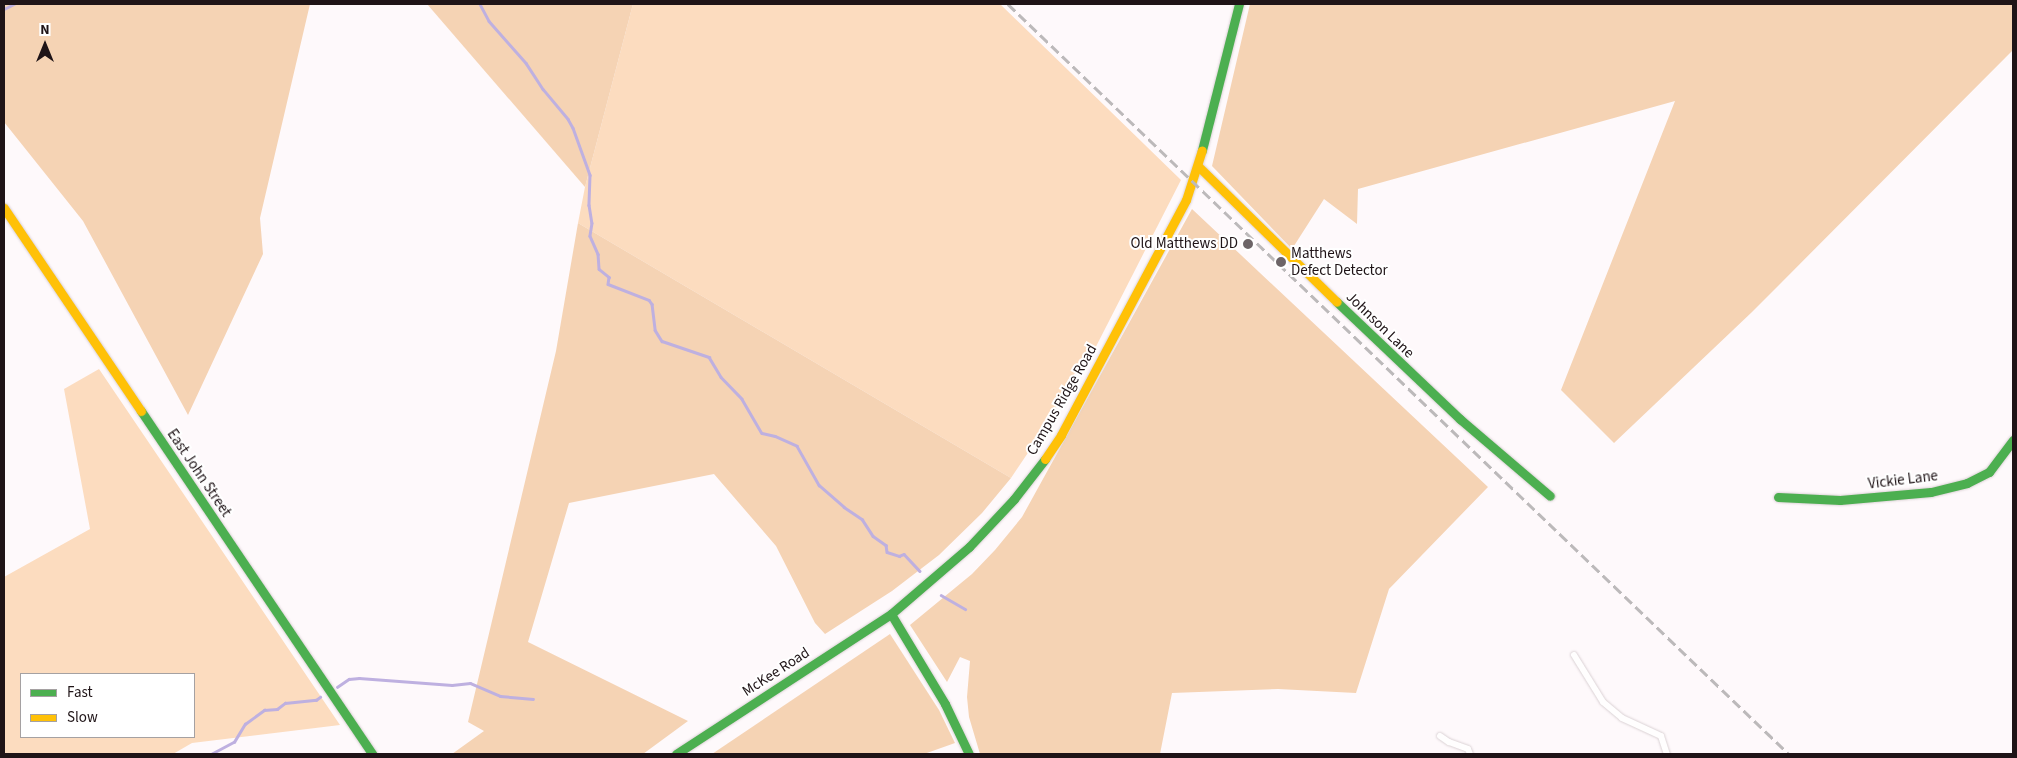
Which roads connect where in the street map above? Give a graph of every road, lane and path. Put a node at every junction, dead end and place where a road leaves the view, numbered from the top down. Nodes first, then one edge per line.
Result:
1 (1239, 4) edge
2 (1198, 166) junction
3 (4, 208) edge
4 (2013, 440) edge
5 (1550, 496) dead end
6 (1778, 497) dead end
7 (891, 614) junction
8 (1574, 656) dead end
9 (1440, 736) dead end
10 (372, 754) edge
11 (676, 754) edge
12 (969, 754) edge
13 (1470, 754) edge
14 (1667, 754) edge

1 - 2 street, Campus Ridge Road
2 - 5 street, Johnson Lane
2 - 7 street, Campus Ridge Road
3 - 10 street, East John Street
4 - 6 street, Vickie Lane
7 - 11 street, McKee Road
7 - 12 street
8 - 14 street
9 - 13 street

